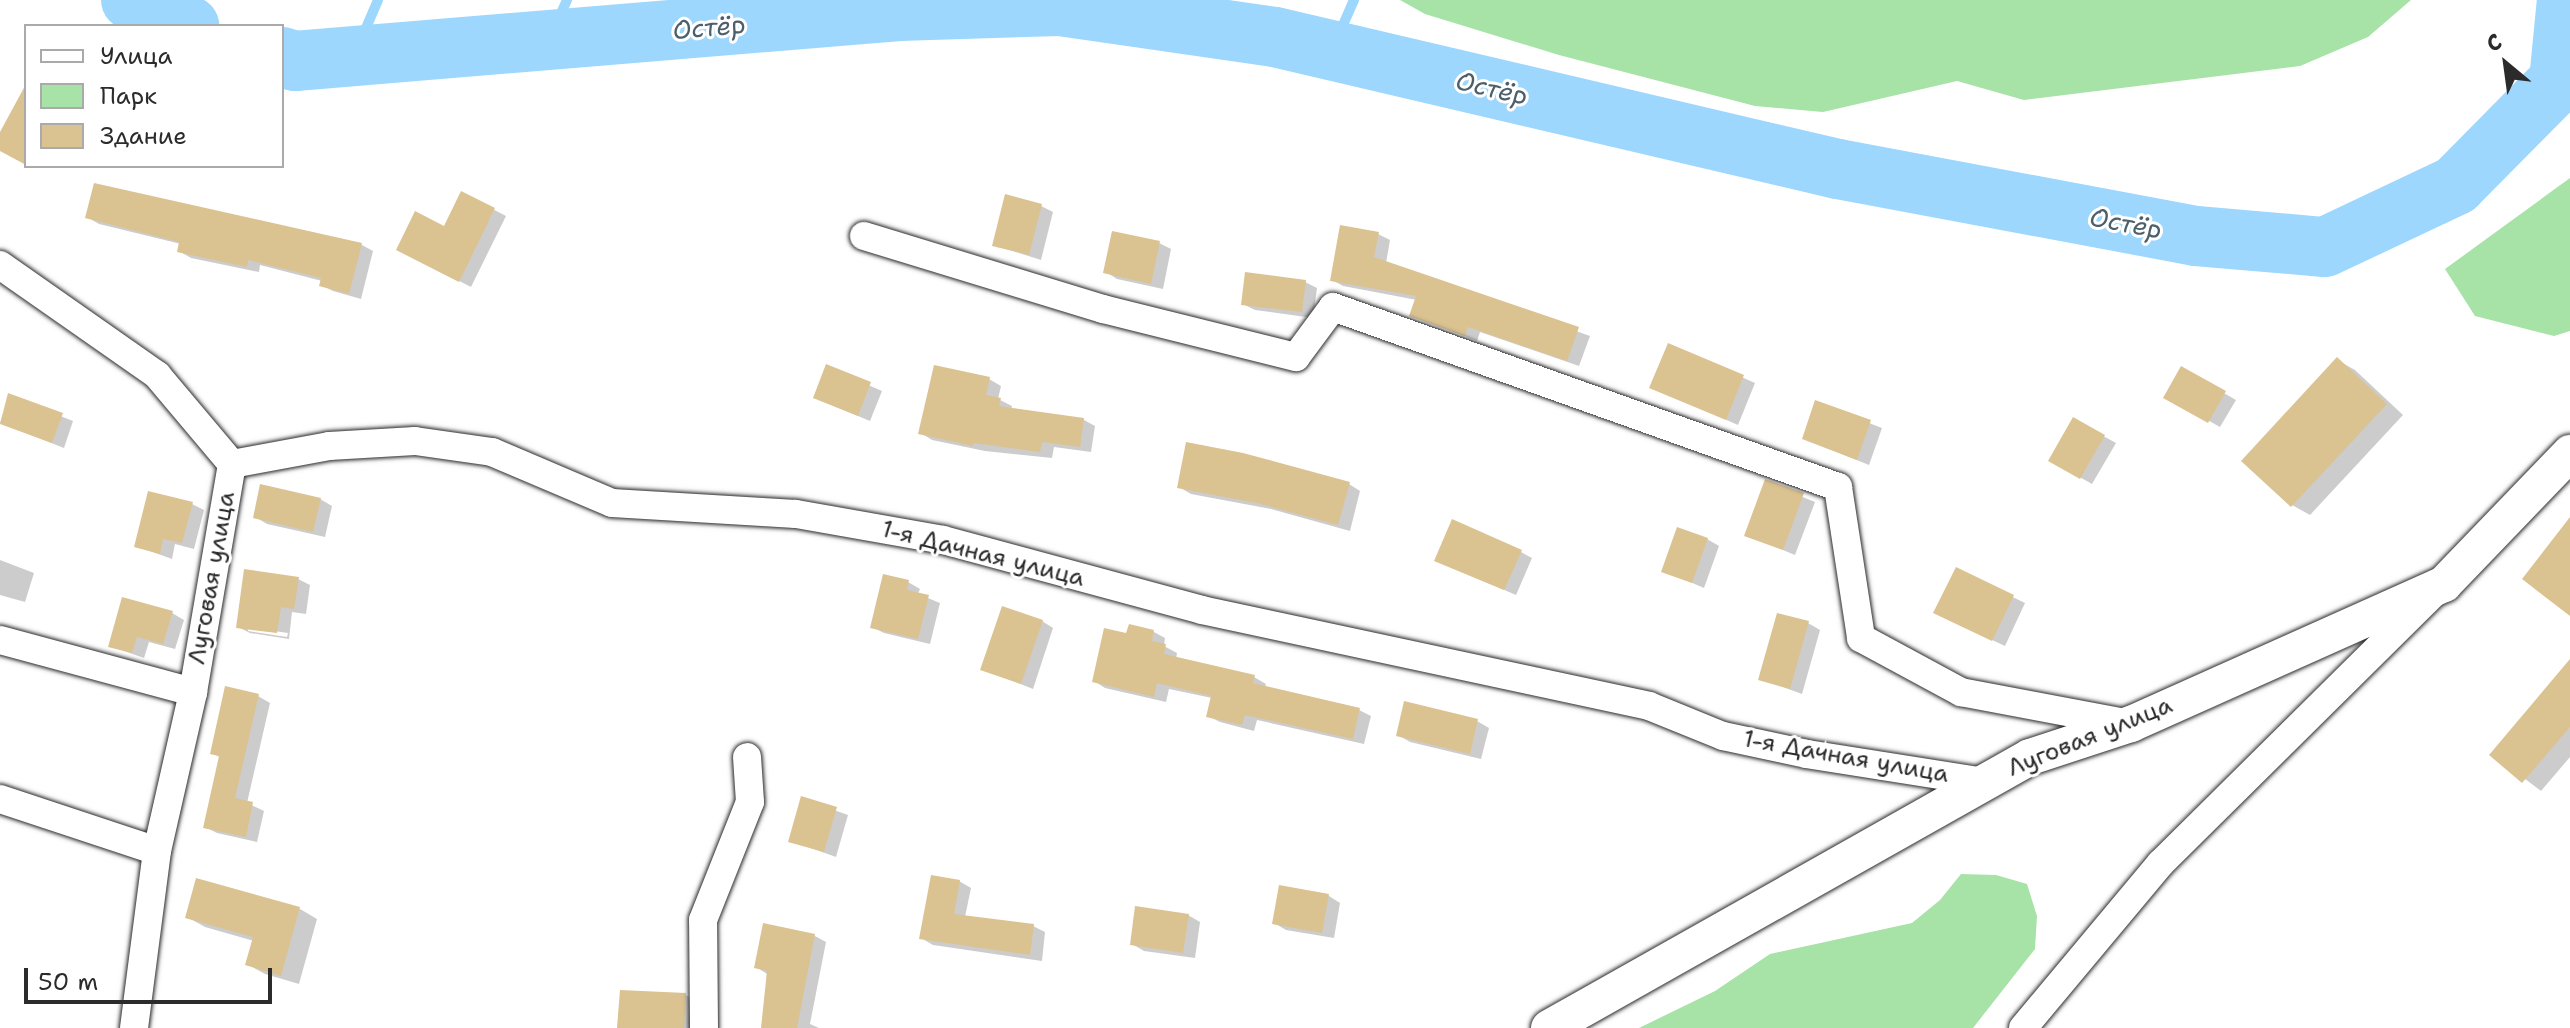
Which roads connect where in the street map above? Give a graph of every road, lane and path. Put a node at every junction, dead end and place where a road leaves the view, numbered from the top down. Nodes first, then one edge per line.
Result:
1 (864, 236) dead end
2 (0, 265) edge
3 (2570, 453) edge
4 (232, 464) junction
5 (2444, 584) junction
6 (0, 640) edge
7 (193, 692) junction
8 (2131, 724) junction
9 (747, 757) dead end
10 (1984, 782) junction
11 (0, 799) edge
12 (157, 851) junction
13 (134, 1028) edge
14 (704, 1028) edge
15 (1549, 1028) edge
16 (2023, 1028) edge

1 - 8 street
2 - 4 street
3 - 5 street, Луговая улица
4 - 7 street, Луговая улица
4 - 10 street, 1-я Дачная улица
5 - 8 street, Луговая улица
5 - 16 street
6 - 7 street, Луговая улица
7 - 12 street, Луговая улица
8 - 10 street, Луговая улица
9 - 14 street
10 - 15 street, Луговая улица
11 - 12 street
12 - 13 street, Луговая улица

